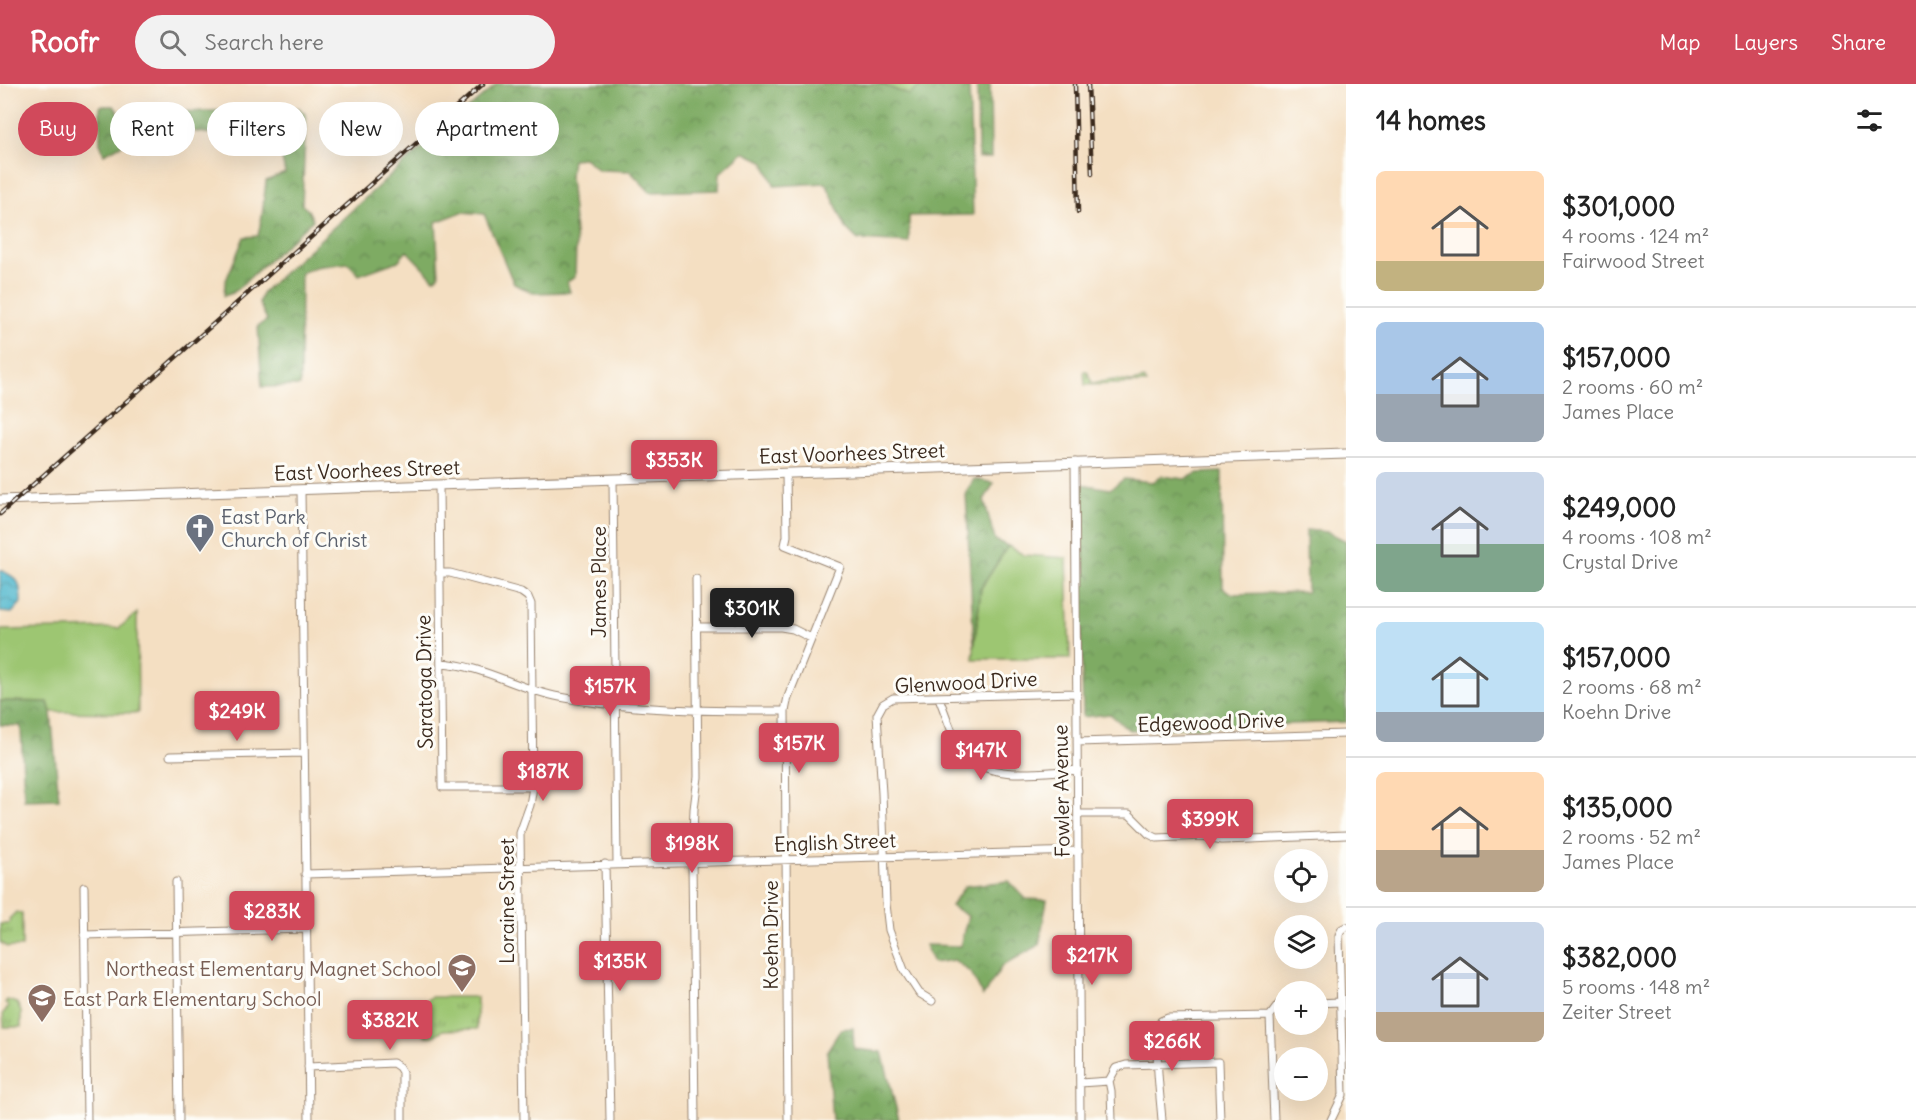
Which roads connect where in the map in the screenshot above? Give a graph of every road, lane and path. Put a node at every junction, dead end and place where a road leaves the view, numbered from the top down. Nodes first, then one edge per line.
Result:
1 (1346, 454) edge
2 (1075, 462) junction
3 (786, 474) junction
4 (613, 479) junction
5 (439, 486) junction
6 (302, 490) junction
7 (0, 500) edge
8 (439, 573) junction
9 (696, 579) dead end
10 (696, 627) junction
11 (811, 638) junction
12 (441, 663) junction
13 (532, 690) junction
14 (1076, 693) junction
15 (939, 698) junction
16 (615, 705) junction
17 (696, 711) junction
18 (785, 711) junction
19 (1346, 734) edge
20 (1077, 742) junction
21 (304, 753) junction
22 (170, 756) dead end
23 (1078, 770) junction
24 (533, 787) junction
25 (1079, 814) junction
26 (1346, 835) edge
27 (1079, 851) junction
28 (884, 857) junction
29 (787, 860) junction
30 (692, 862) junction
31 (606, 864) junction
32 (617, 864) junction
33 (521, 867) junction
34 (305, 874) junction
35 (177, 882) dead end
36 (84, 887) dead end
37 (1346, 927) edge
38 (306, 929) junction
39 (176, 933) junction
40 (84, 935) junction
41 (932, 1001) dead end
42 (1340, 1002) junction
43 (1328, 1003) edge
44 (1274, 1012) edge
45 (1270, 1016) junction
46 (1159, 1063) junction
47 (308, 1067) junction
48 (1108, 1081) junction
49 (1080, 1083) junction
50 (87, 1120) edge
51 (178, 1120) edge
52 (309, 1120) edge
53 (402, 1120) edge
54 (524, 1120) edge
55 (610, 1120) edge
56 (695, 1120) edge
57 (788, 1120) edge
58 (1080, 1120) edge
59 (1112, 1120) edge
60 (1162, 1120) edge
61 (1220, 1120) edge
62 (1274, 1120) edge
63 (1332, 1120) edge

1 - 2 main road, East Voorhees Street
2 - 3 main road, East Voorhees Street
2 - 14 street, Fowler Avenue
3 - 4 main road, East Voorhees Street
3 - 11 street, Koehn Drive
4 - 5 main road, East Voorhees Street
4 - 16 street, James Place
5 - 6 main road, East Voorhees Street
5 - 8 street, Saratoga Drive
6 - 7 main road, East Voorhees Street
6 - 21 street
8 - 12 street, Saratoga Drive
8 - 13 street, Loraine Street
9 - 10 street
10 - 11 street
10 - 17 street
11 - 18 street, Koehn Drive
12 - 13 street
12 - 24 street, Saratoga Drive
13 - 16 street
13 - 24 street, Loraine Street
14 - 15 street, Glenwood Drive
14 - 20 street, Fowler Avenue
15 - 23 street
15 - 28 street, Glenwood Drive
16 - 17 street
16 - 32 street, James Place
17 - 18 street
17 - 30 street
18 - 29 street, Koehn Drive
19 - 20 street, Edgewood Drive
20 - 23 street, Fowler Avenue
21 - 22 street
21 - 34 street
23 - 25 street, Fowler Avenue
24 - 33 street, Loraine Street
25 - 26 street
25 - 27 street, Fowler Avenue
27 - 28 street, English Street
27 - 49 street, Fowler Avenue
28 - 29 street, English Street
28 - 41 street, Glenwood Drive
29 - 30 street, English Street
29 - 57 street, Koehn Drive
30 - 32 street, English Street
30 - 56 street
31 - 32 street, English Street
31 - 33 street, English Street
31 - 55 street
33 - 34 street, English Street
33 - 54 street, Loraine Street
34 - 38 street
35 - 39 street
36 - 40 street
37 - 42 street
38 - 39 street
38 - 47 street
39 - 40 street
39 - 51 street
40 - 50 street
42 - 43 street
42 - 63 street
44 - 45 street
45 - 46 street
45 - 62 street
46 - 48 street
46 - 60 street
46 - 61 street
47 - 52 street
47 - 53 street
48 - 49 street
48 - 59 street
49 - 58 street, Fowler Avenue

